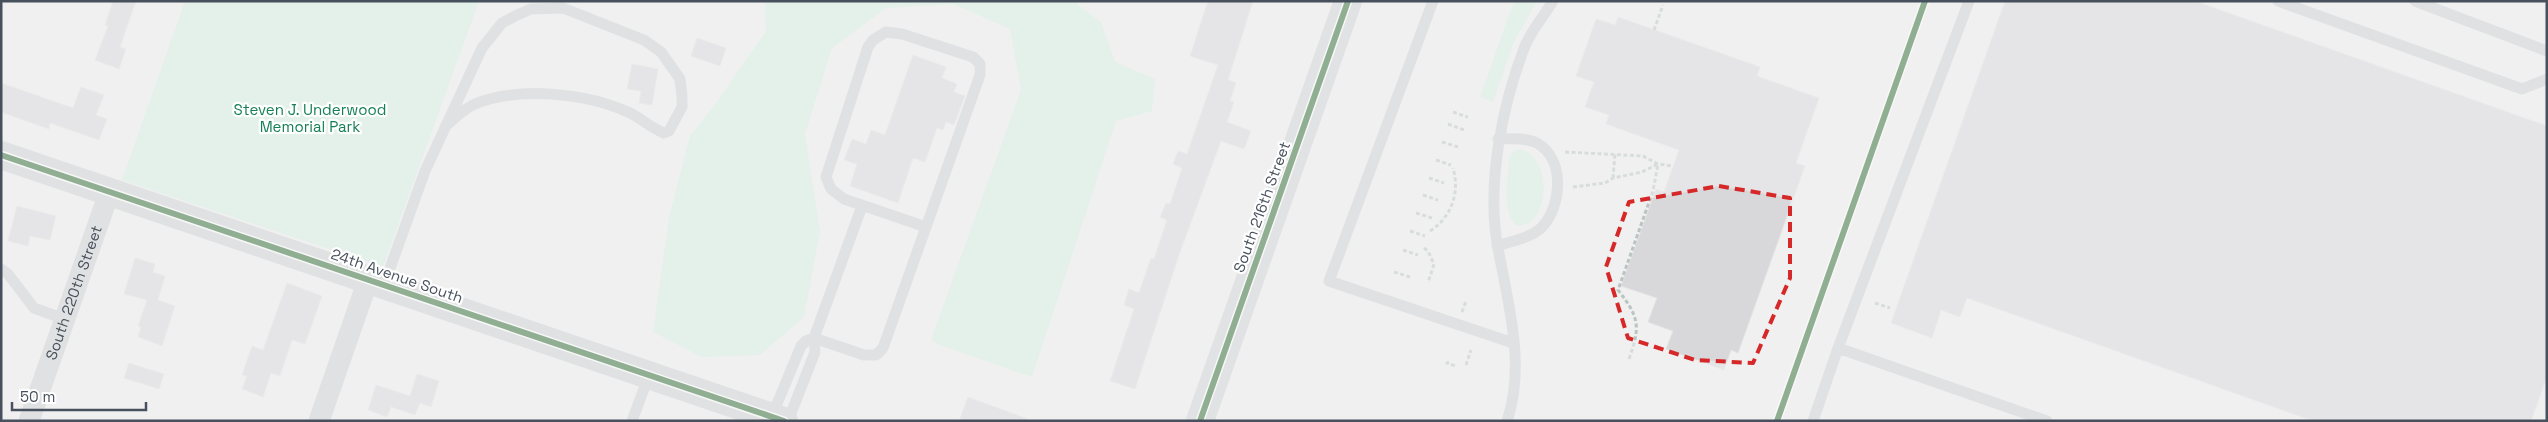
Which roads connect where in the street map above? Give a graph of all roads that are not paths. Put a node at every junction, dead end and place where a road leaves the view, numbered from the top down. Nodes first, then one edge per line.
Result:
1 (1348, 1) edge
2 (1433, 1) edge
3 (1553, 1) edge
4 (1969, 1) edge
5 (2278, 1) edge
6 (2415, 1) edge
7 (2547, 51) edge
8 (2547, 79) edge
9 (448, 124) junction
10 (1498, 139) junction
11 (1, 155) edge
12 (109, 193) junction
13 (862, 206) junction
14 (926, 227) junction
15 (1497, 246) junction
16 (1, 269) edge
17 (376, 282) junction
18 (64, 319) junction
19 (814, 338) junction
20 (1513, 344) junction
21 (1838, 348) junction
22 (649, 375) junction
23 (740, 414) edge
24 (781, 419) edge
25 (636, 420) edge
26 (29, 421) edge
27 (320, 421) edge
28 (1200, 421) edge
29 (1507, 421) edge
30 (1813, 421) edge
31 (2047, 421) edge

1 - 28 main road, South 216th Street
2 - 20 lane
3 - 10 lane
4 - 21 lane
5 - 8 lane
6 - 7 lane
9 - 9 lane
9 - 17 lane
10 - 15 lane
10 - 15 lane
11 - 12 street, 24th Avenue South
12 - 17 street, 24th Avenue South
12 - 18 street, South 220th Street
13 - 14 lane
13 - 14 lane
13 - 19 lane
14 - 19 lane
15 - 20 lane
16 - 18 lane
17 - 22 street, 24th Avenue South
17 - 27 street
18 - 26 street, South 220th Street
19 - 24 lane
19 - 24 lane
20 - 29 lane
21 - 30 lane
21 - 31 lane
22 - 23 street, 24th Avenue South
22 - 25 lane
23 - 24 street, 24th Avenue South

